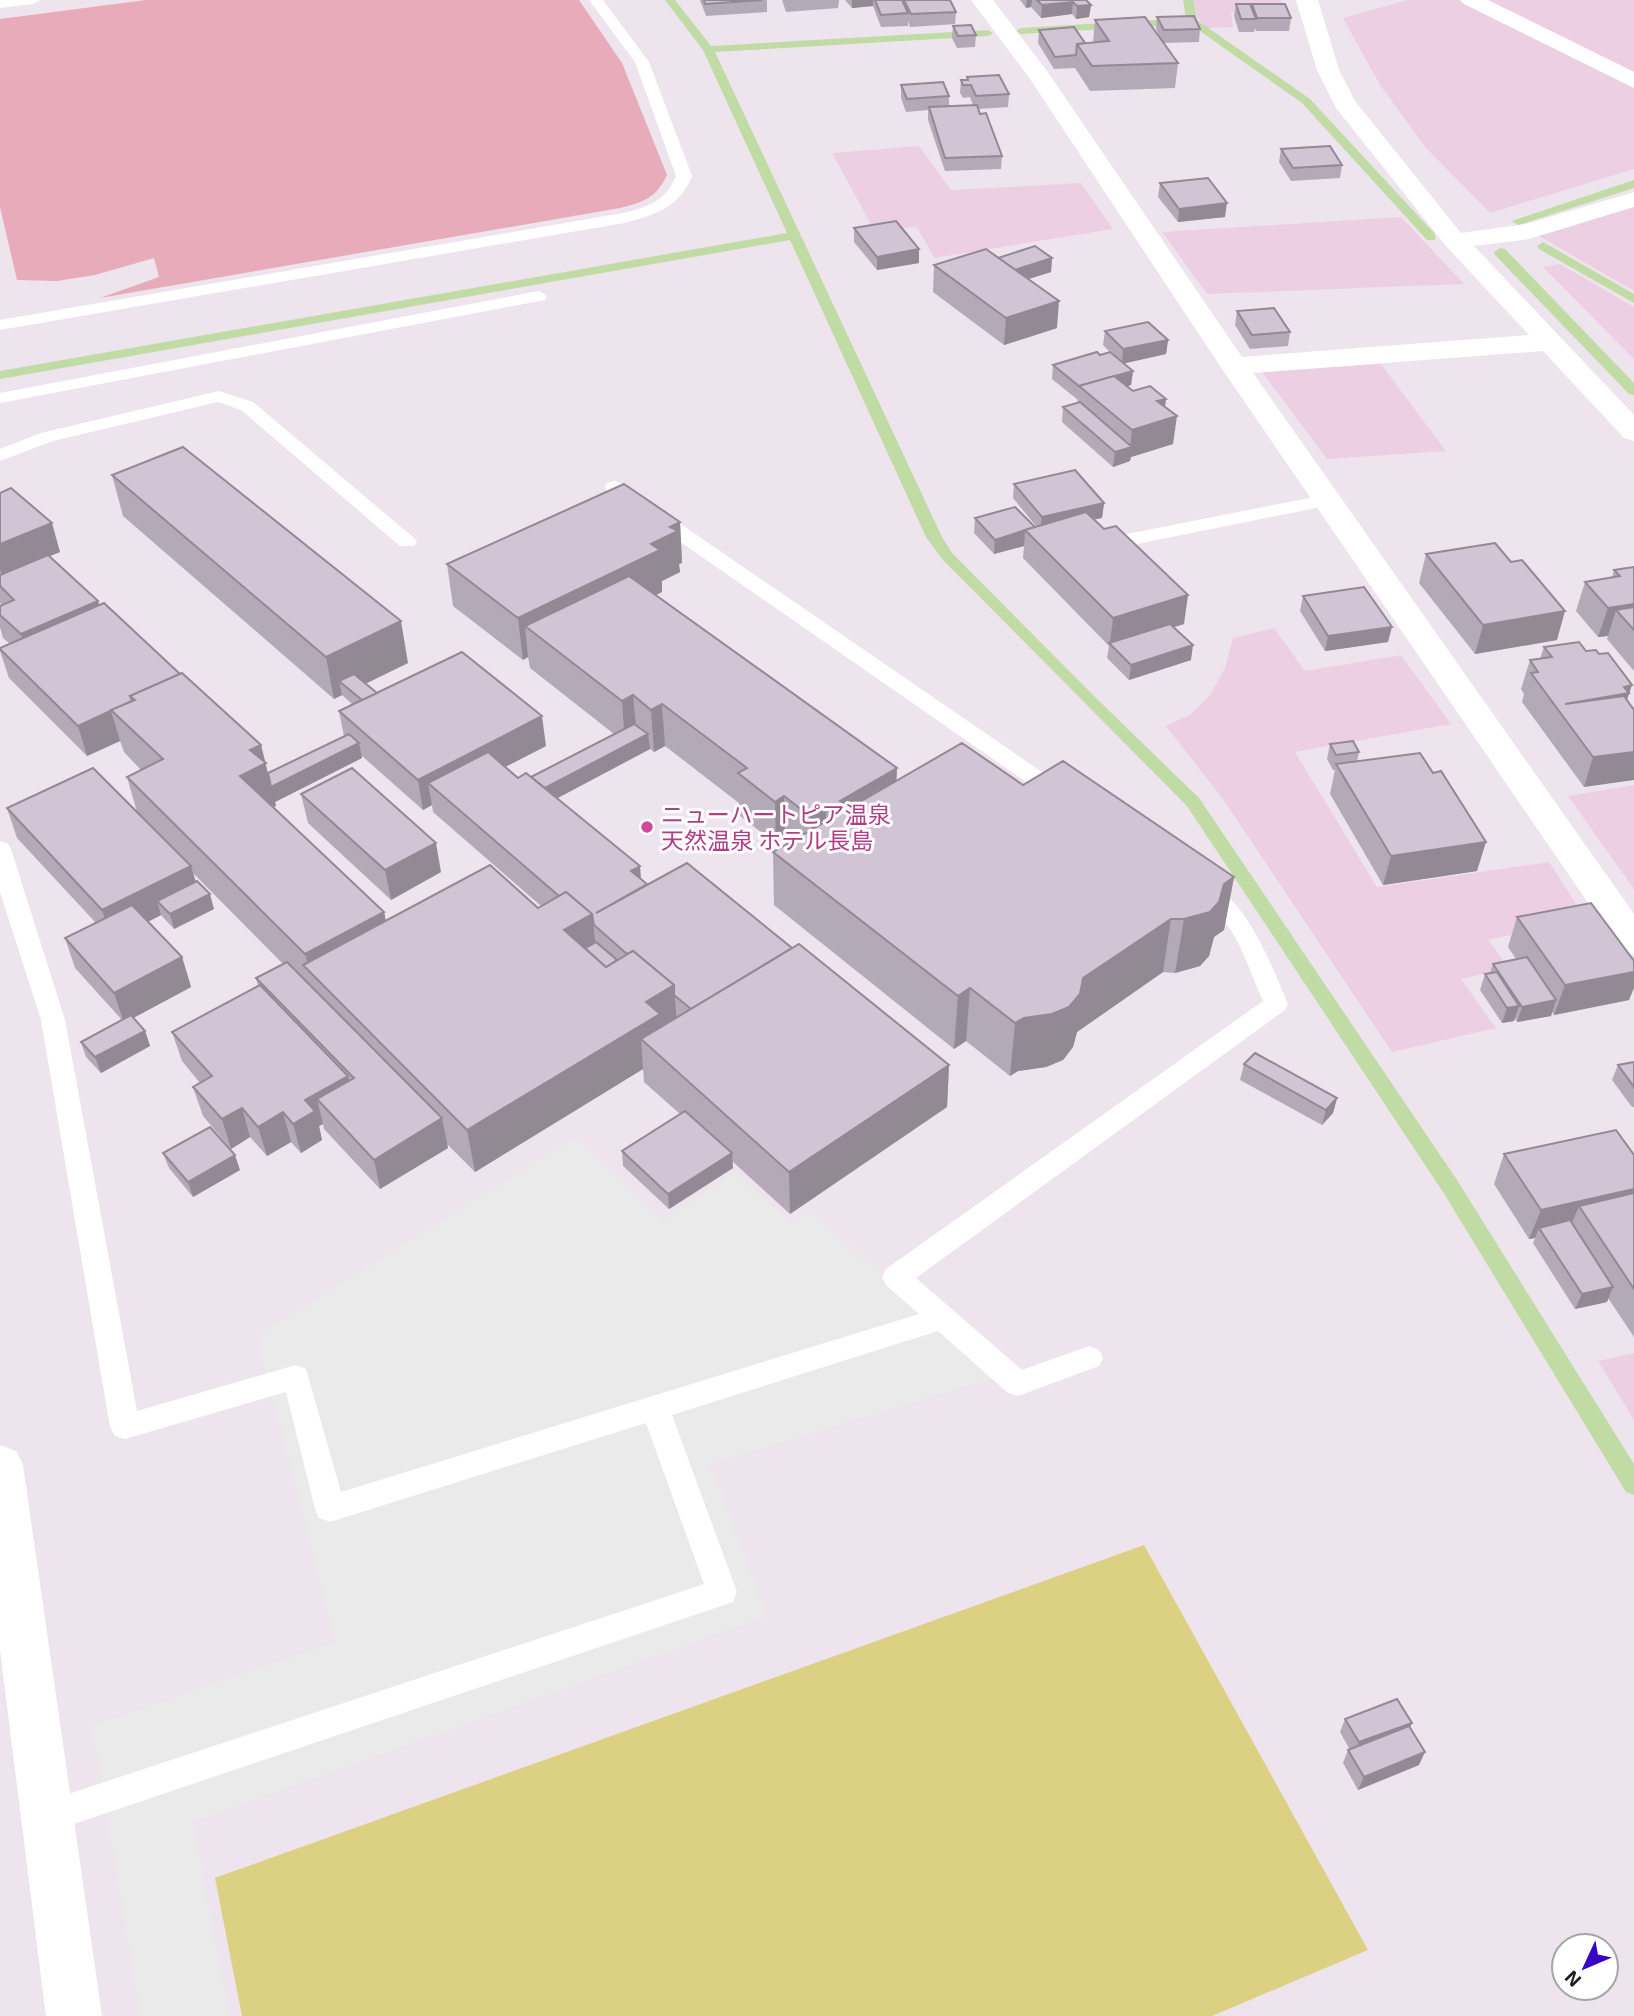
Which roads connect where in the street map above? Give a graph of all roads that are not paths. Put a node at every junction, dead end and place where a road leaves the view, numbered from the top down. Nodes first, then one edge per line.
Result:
1 (33, 0) edge
2 (596, 0) edge
3 (982, 0) edge
4 (1307, 0) edge
5 (1471, 0) edge
6 (0, 4) edge
7 (1634, 81) edge
8 (1634, 199) edge
9 (1455, 241) junction
10 (539, 296) dead end
11 (0, 325) edge
12 (1549, 342) junction
13 (1234, 366) junction
14 (176, 385) junction
15 (0, 398) edge
16 (1634, 432) edge
17 (0, 455) edge
18 (614, 487) edge
19 (1329, 500) junction
20 (1122, 541) edge
21 (407, 542) dead end
22 (1081, 809) edge
23 (0, 849) edge
24 (1183, 880) edge
25 (1634, 942) edge
26 (943, 1318) junction
27 (1089, 1358) dead end
28 (654, 1408) junction
29 (0, 1465) edge
30 (47, 1816) junction
31 (74, 2016) edge

1 - 6 lane
2 - 11 lane
3 - 13 street
4 - 9 street
5 - 7 street
8 - 9 street
9 - 12 street
10 - 14 lane
12 - 13 street
12 - 16 street
13 - 19 street
14 - 15 lane
14 - 17 lane
14 - 21 lane
18 - 22 lane
19 - 20 lane
19 - 25 street
23 - 28 lane
24 - 26 lane
26 - 27 lane
26 - 28 lane
28 - 30 lane
29 - 30 street
30 - 31 street

